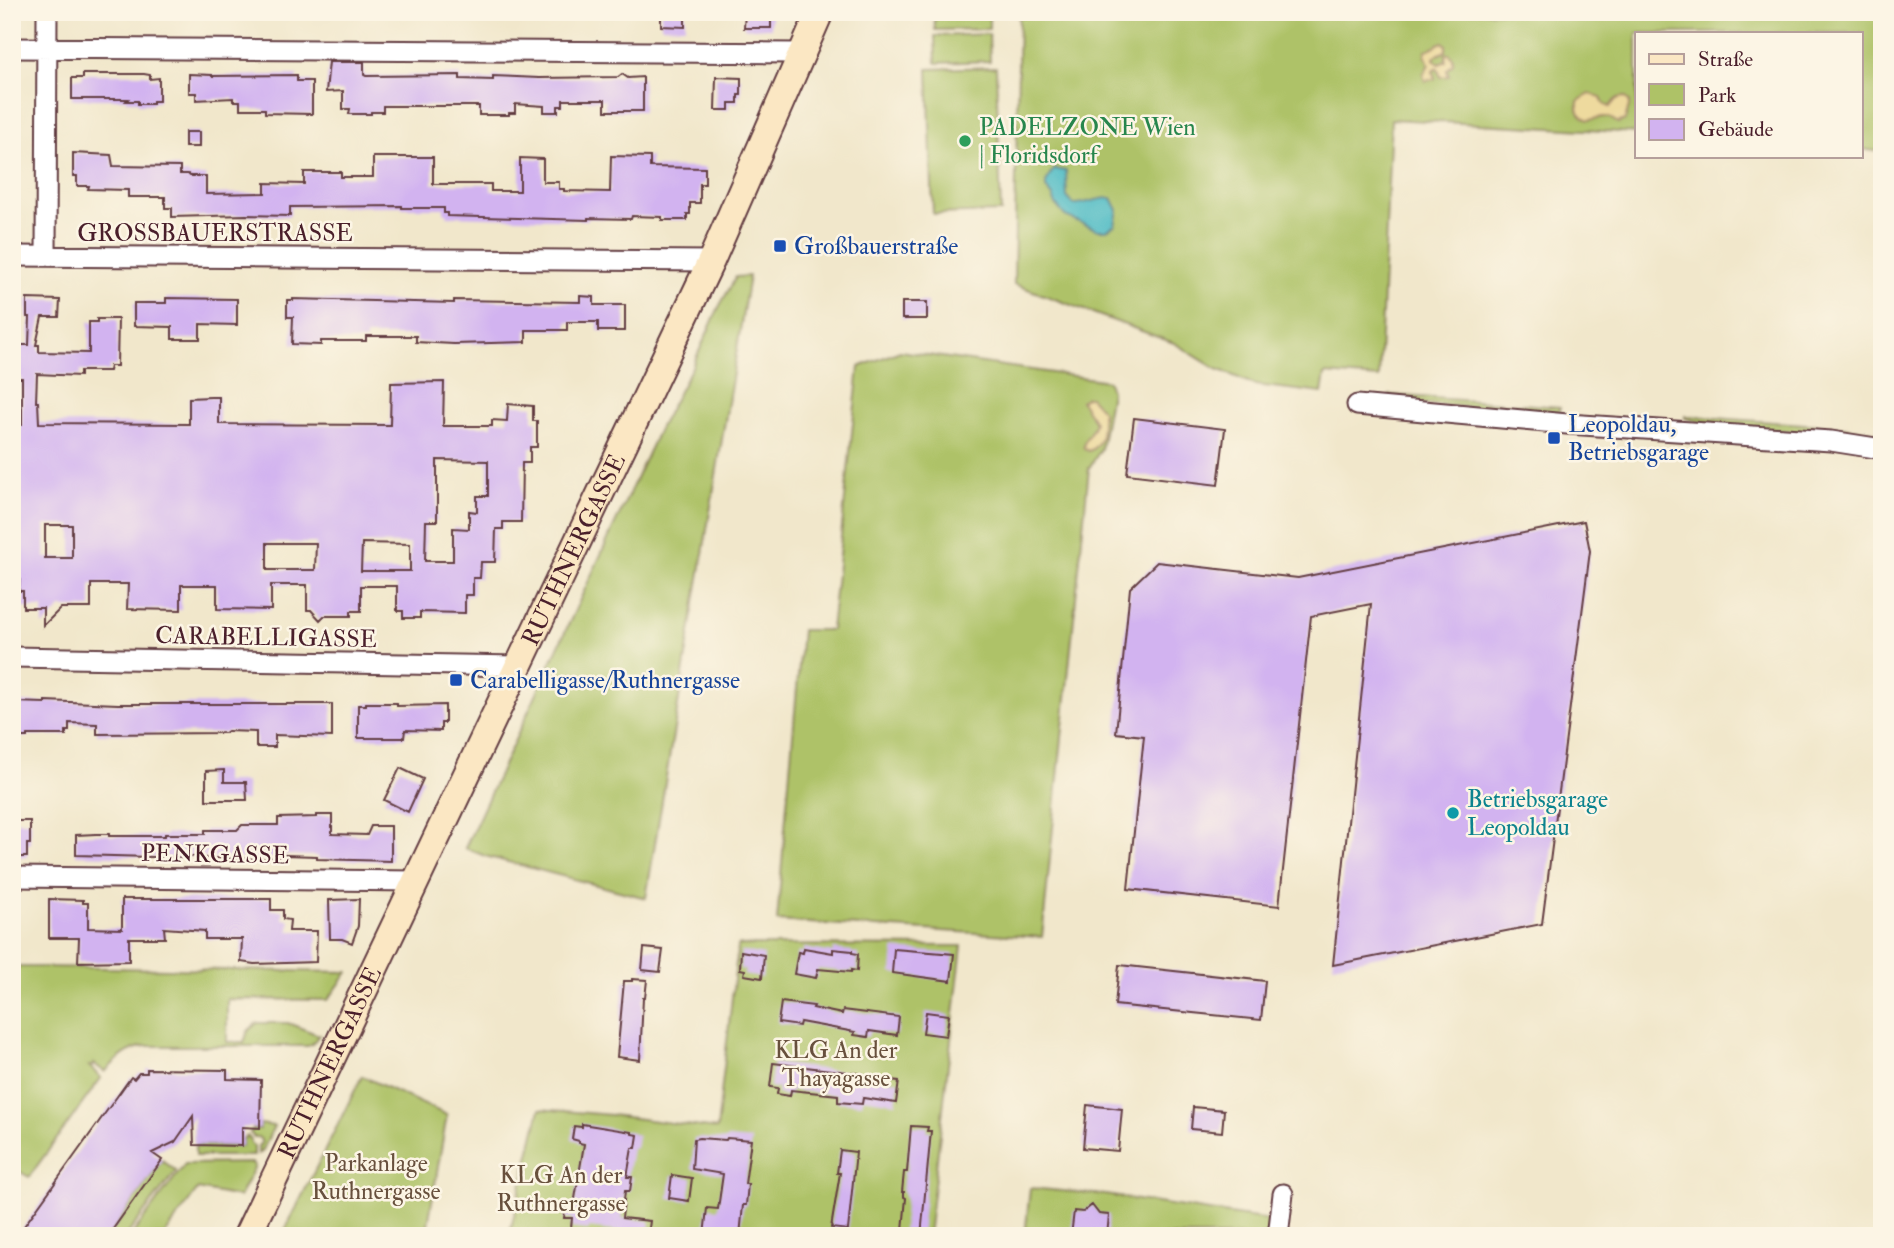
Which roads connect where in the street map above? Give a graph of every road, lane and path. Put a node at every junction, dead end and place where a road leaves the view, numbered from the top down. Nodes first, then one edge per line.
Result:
1 (47, 12) edge
2 (820, 12) edge
3 (12, 48) edge
4 (47, 48) junction
5 (802, 53) junction
6 (12, 256) edge
7 (46, 256) junction
8 (711, 261) junction
9 (1357, 405) dead end
10 (1882, 449) edge
11 (12, 657) edge
12 (519, 666) junction
13 (12, 877) edge
14 (417, 881) junction
15 (1283, 1194) dead end
16 (247, 1236) edge
17 (1278, 1236) edge

1 - 4 street
2 - 5 street, RUTHNERGASSE
3 - 4 street
4 - 5 street
4 - 7 street
5 - 8 street, RUTHNERGASSE
6 - 7 street, GROSSBAUERSTRASSE
7 - 8 street, GROSSBAUERSTRASSE
8 - 12 street, RUTHNERGASSE
9 - 10 street
11 - 12 street, CARABELLIGASSE
12 - 14 street, RUTHNERGASSE
13 - 14 street, PENKGASSE
14 - 16 street, RUTHNERGASSE
15 - 17 street

